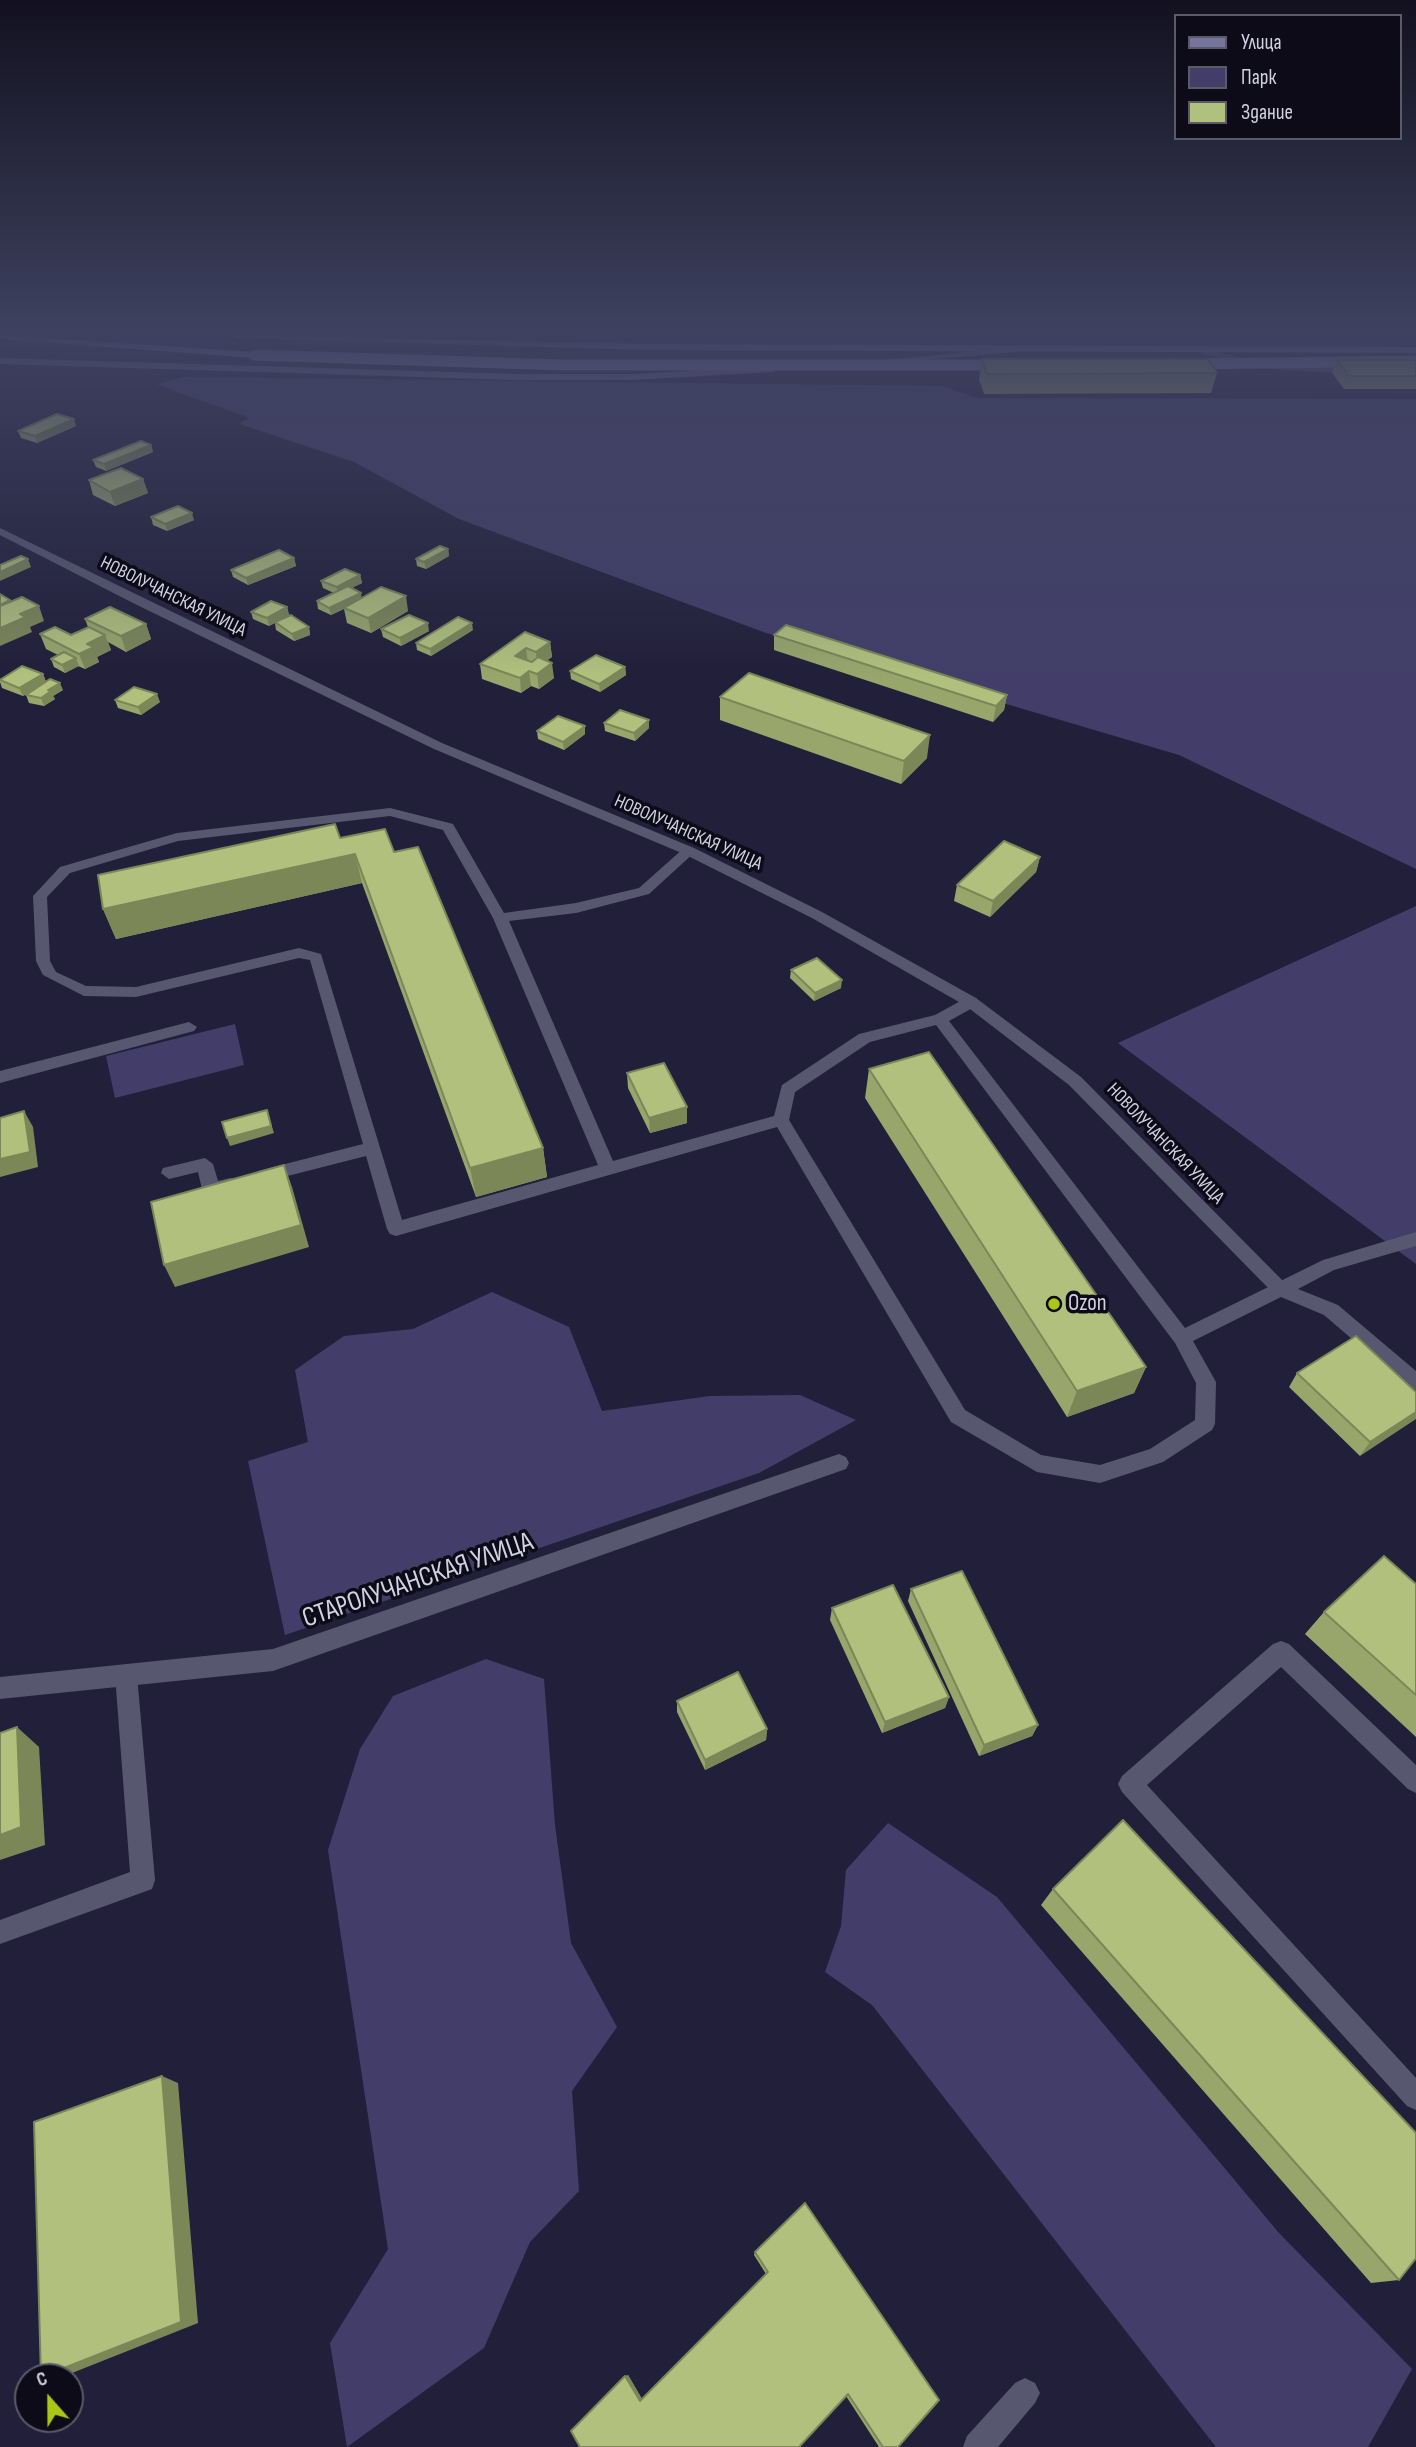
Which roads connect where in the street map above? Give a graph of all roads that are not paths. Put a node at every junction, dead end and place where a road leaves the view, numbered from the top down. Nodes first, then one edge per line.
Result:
1 (0, 531) edge
2 (689, 851) junction
3 (500, 918) junction
4 (971, 1002) junction
5 (940, 1019) junction
6 (189, 1027) dead end
7 (0, 1077) edge
8 (781, 1120) junction
9 (372, 1148) junction
10 (608, 1169) junction
11 (169, 1173) dead end
12 (1416, 1238) edge
13 (1280, 1289) junction
14 (1182, 1338) junction
15 (1416, 1382) edge
16 (839, 1463) dead end
17 (126, 1675) junction
18 (0, 1688) edge
19 (1416, 1781) edge
20 (0, 1931) edge
21 (1416, 2096) edge
22 (1025, 2393) dead end
23 (978, 2447) edge

1 - 2 street, НОВОЛУЧАНСКАЯ УЛИЦА
2 - 3 street
2 - 4 street, НОВОЛУЧАНСКАЯ УЛИЦА
3 - 9 street
3 - 10 street
4 - 5 street
4 - 13 street, НОВОЛУЧАНСКАЯ УЛИЦА
5 - 8 street
5 - 14 street
6 - 7 street
8 - 10 street
8 - 14 street
9 - 10 street
9 - 11 street
12 - 13 street
13 - 14 street
13 - 15 street
16 - 17 street, СТАРОЛУЧАНСКАЯ УЛИЦА
17 - 18 street, СТАРОЛУЧАНСКАЯ УЛИЦА
17 - 20 street
19 - 21 street
22 - 23 street

